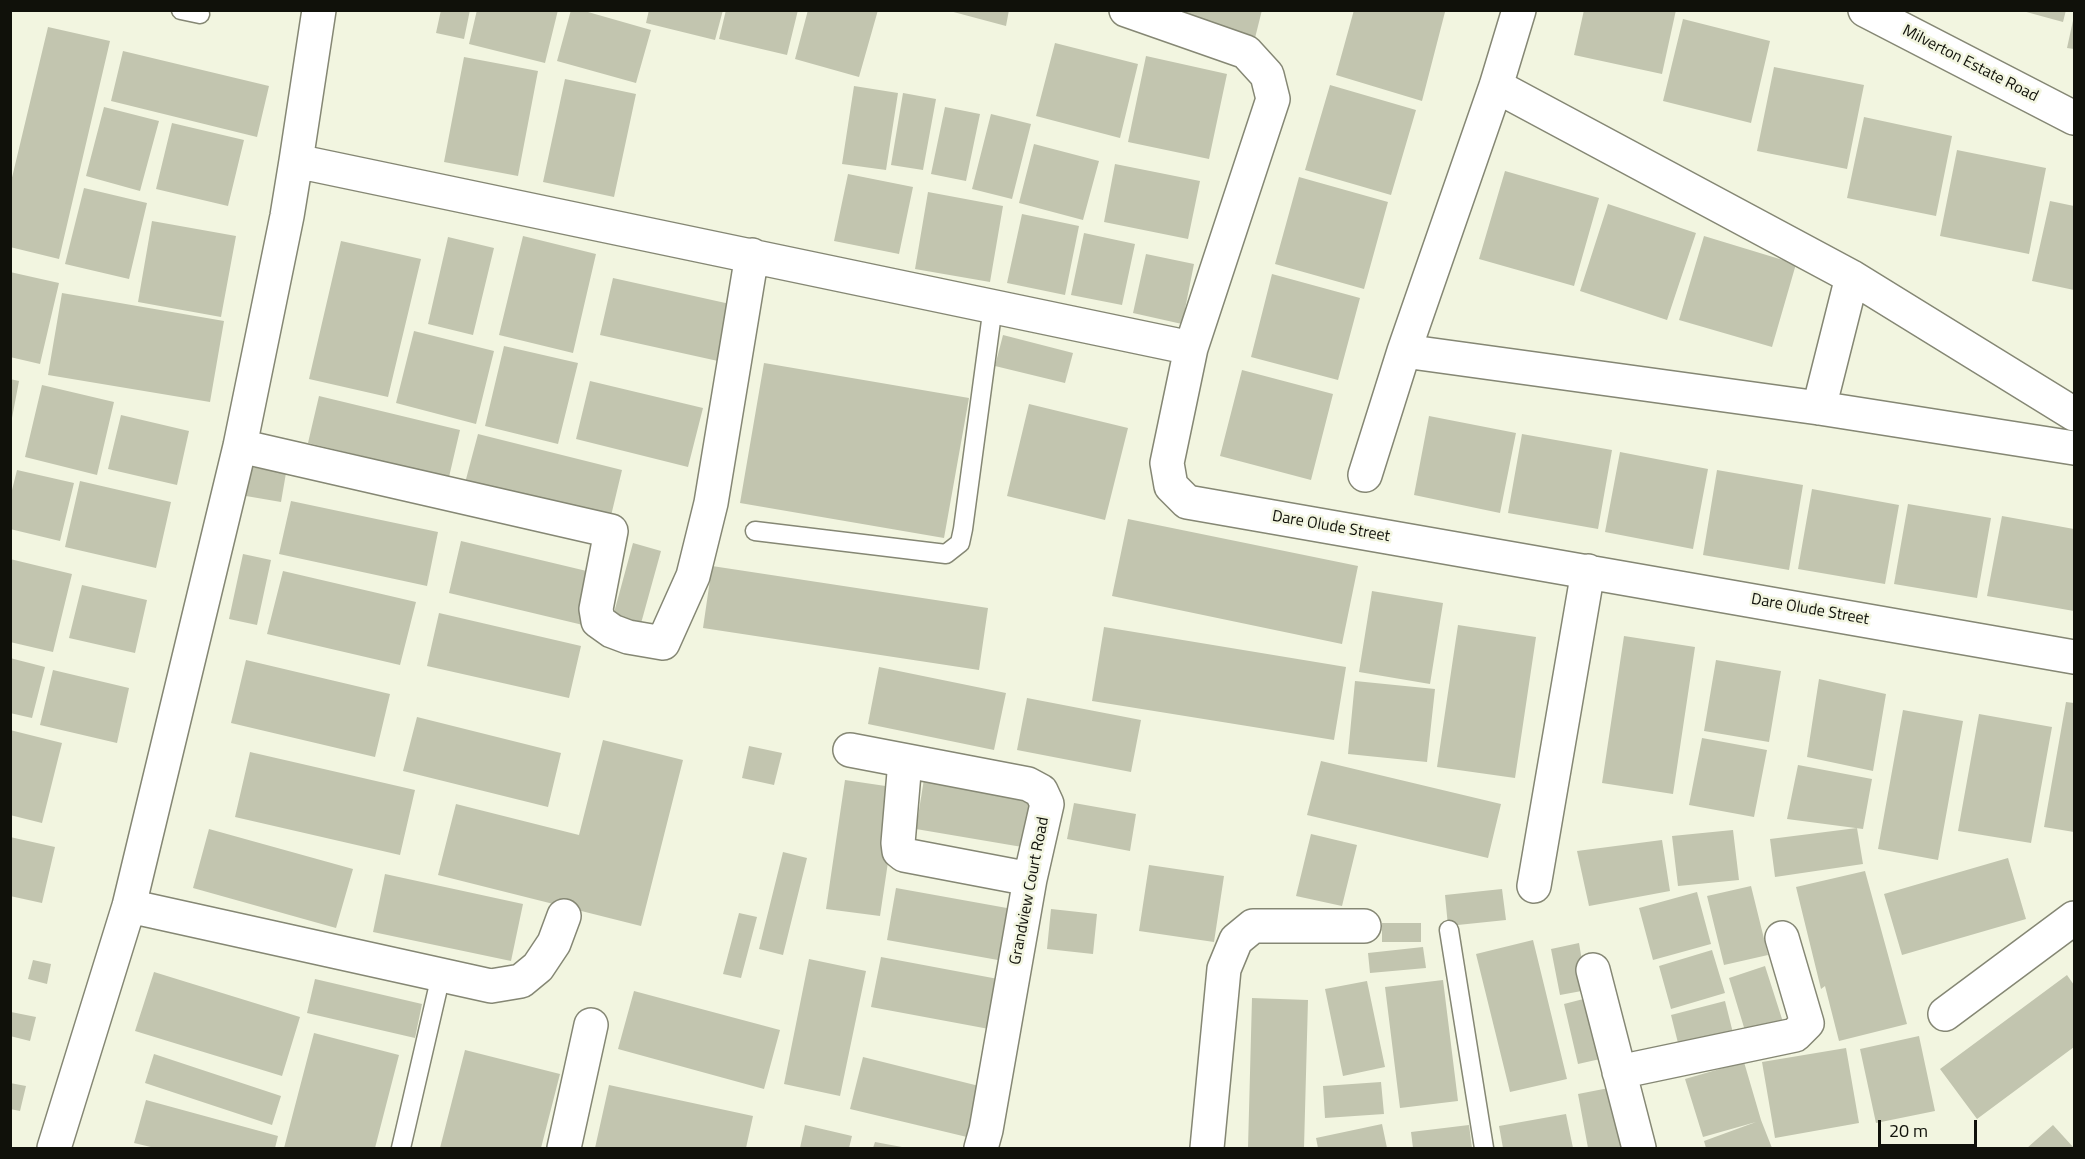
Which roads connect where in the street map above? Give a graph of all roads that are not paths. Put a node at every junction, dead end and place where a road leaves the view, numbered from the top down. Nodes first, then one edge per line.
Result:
1 (180, 10) edge
2 (319, 10) edge
3 (1126, 10) edge
4 (1519, 10) edge
5 (1865, 10) edge
6 (200, 14) dead end
7 (1496, 86) junction
8 (2074, 118) edge
9 (296, 161) junction
10 (752, 255) junction
11 (1852, 277) junction
12 (993, 306) junction
13 (1191, 348) junction
14 (1404, 351) junction
15 (1819, 408) junction
16 (2074, 414) edge
17 (240, 446) junction
18 (2074, 448) edge
19 (1365, 475) dead end
20 (755, 531) dead end
21 (1588, 571) junction
22 (2074, 657) edge
23 (850, 750) dead end
24 (904, 761) junction
25 (1030, 879) junction
26 (1534, 886) dead end
27 (129, 906) junction
28 (564, 916) dead end
29 (2074, 918) edge
30 (1364, 926) dead end
31 (1449, 930) dead end
32 (1782, 938) dead end
33 (1593, 970) dead end
34 (441, 975) junction
35 (1945, 1014) dead end
36 (591, 1025) dead end
37 (1619, 1072) junction
38 (54, 1149) edge
39 (401, 1149) edge
40 (564, 1149) edge
41 (981, 1149) edge
42 (1207, 1149) edge
43 (1484, 1149) edge
44 (1639, 1149) edge

1 - 6 lane
2 - 9 street
3 - 13 street, Dare Olude Street
4 - 7 street
5 - 8 street, Milverton Estate Road
7 - 11 street
7 - 14 street
9 - 10 street
9 - 17 street
10 - 12 street
10 - 17 street
11 - 15 street
11 - 16 street
12 - 13 street
12 - 20 lane
13 - 21 street, Dare Olude Street
14 - 15 street
14 - 19 street
15 - 18 street
17 - 27 street
21 - 22 street, Dare Olude Street
21 - 26 street
23 - 24 street, Grandview Court Road
24 - 25 street
24 - 25 street, Grandview Court Road
25 - 41 street, Grandview Court Road
27 - 34 street
27 - 38 street
28 - 34 street
29 - 35 street
30 - 42 street
31 - 43 lane
32 - 37 street
33 - 37 street
34 - 39 lane
36 - 40 street
37 - 44 street

